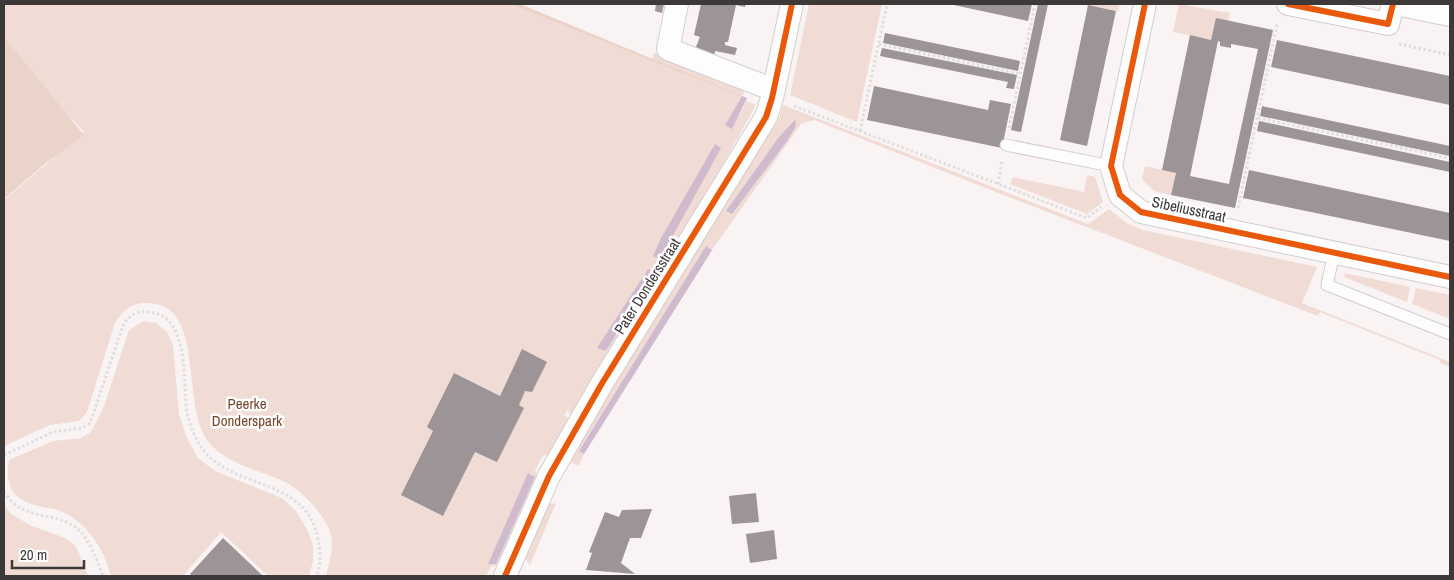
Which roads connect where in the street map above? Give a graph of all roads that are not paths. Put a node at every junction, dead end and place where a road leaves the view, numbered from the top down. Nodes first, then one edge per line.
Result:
1 (677, 4) edge
2 (792, 4) edge
3 (1145, 4) edge
4 (1392, 10) edge
5 (1282, 13) edge
6 (1450, 15) edge
7 (773, 94) junction
8 (1006, 145) road end
9 (1111, 166) junction
10 (1334, 253) junction
11 (1450, 277) edge
12 (1450, 334) edge
13 (505, 576) edge

1 - 7 street
2 - 7 street, Pater Dondersstraat
3 - 9 street
4 - 5 street
4 - 6 street
7 - 13 street, Pater Dondersstraat
8 - 9 lane
9 - 10 street, Sibeliusstraat
10 - 11 street, Sibeliusstraat
10 - 12 lane

